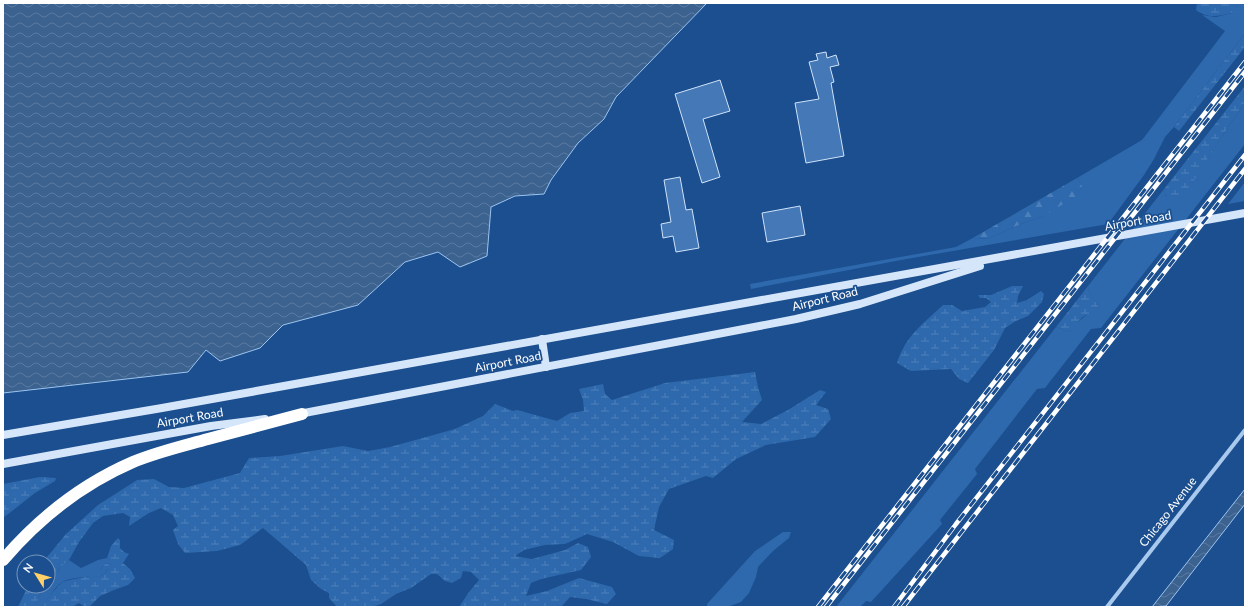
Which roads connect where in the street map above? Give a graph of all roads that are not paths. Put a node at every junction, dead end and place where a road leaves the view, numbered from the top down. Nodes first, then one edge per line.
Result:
1 (1243, 214) edge
2 (1012, 256) junction
3 (542, 339) junction
4 (546, 367) junction
5 (302, 414) junction
6 (1245, 430) edge
7 (3, 434) edge
8 (3, 464) edge
9 (3, 560) edge
10 (1107, 607) edge

1 - 2 main road, Airport Road
2 - 3 main road, Airport Road
2 - 4 main road, Airport Road
3 - 4 main road
3 - 7 main road, Airport Road
4 - 5 main road, Airport Road
5 - 8 main road, Airport Road
5 - 9 highway
6 - 10 street, Chicago Avenue

